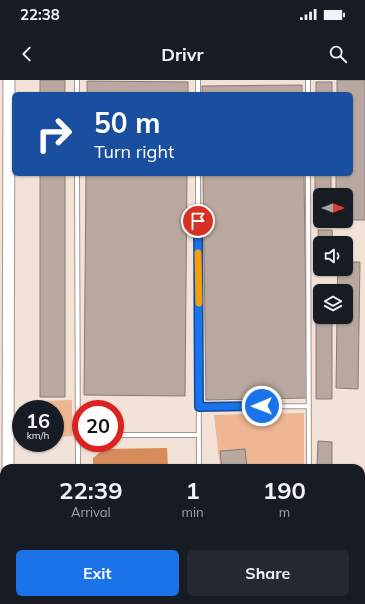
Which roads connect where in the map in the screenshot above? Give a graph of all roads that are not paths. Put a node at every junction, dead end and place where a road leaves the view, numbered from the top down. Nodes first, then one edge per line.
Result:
1 (9, 80) edge
2 (77, 80) edge
3 (198, 80) edge
4 (308, 80) edge
5 (77, 92) edge
6 (198, 92) edge
7 (308, 92) edge
8 (77, 176) edge
9 (198, 176) edge
10 (308, 176) edge
11 (79, 400) edge
12 (309, 406) junction
13 (199, 407) junction
14 (124, 435) edge
15 (199, 435) junction
16 (78, 452) edge
17 (8, 464) edge
18 (78, 464) edge
19 (199, 464) edge
20 (309, 464) edge

1 - 17 street
2 - 5 lane
3 - 6 lane
4 - 7 lane
8 - 11 lane
9 - 13 lane
10 - 12 lane
12 - 13 lane
12 - 20 lane
13 - 15 lane
14 - 15 lane
15 - 19 lane
16 - 18 lane

